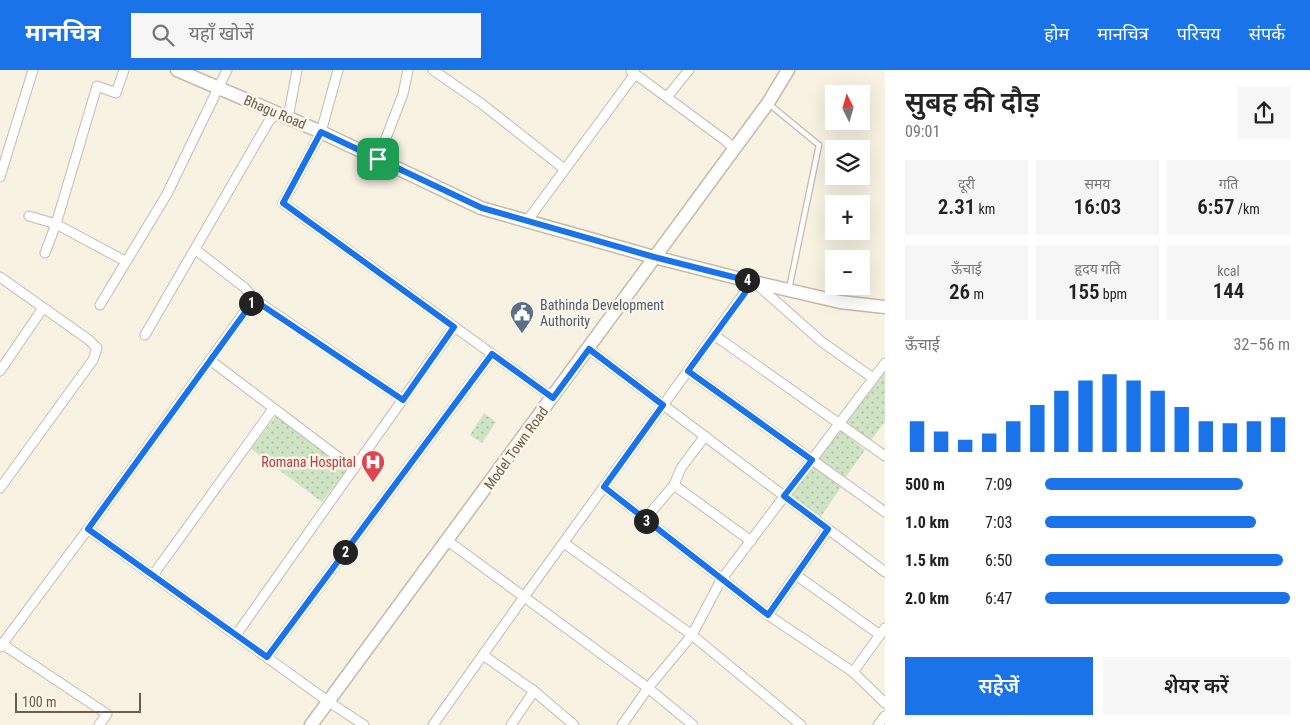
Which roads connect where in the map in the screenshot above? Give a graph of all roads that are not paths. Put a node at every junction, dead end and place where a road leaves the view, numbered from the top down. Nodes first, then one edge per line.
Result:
1 (33, 70) edge
2 (124, 70) edge
3 (177, 70) edge
4 (227, 70) edge
5 (297, 70) edge
6 (338, 70) edge
7 (408, 70) edge
8 (433, 70) edge
9 (688, 70) edge
10 (788, 70) edge
11 (633, 72) edge
12 (219, 89) junction
13 (667, 97) junction
14 (768, 103) junction
15 (282, 116) junction
16 (321, 132) junction
17 (734, 149) junction
18 (378, 159) junction
19 (563, 168) junction
20 (0, 176) edge
21 (30, 216) dead end
22 (527, 220) junction
23 (56, 224) junction
24 (196, 250) junction
25 (45, 253) dead end
26 (654, 257) junction
27 (126, 261) junction
28 (0, 277) edge
29 (753, 282) junction
30 (789, 290) junction
31 (254, 300) junction
32 (100, 305) dead end
33 (885, 307) edge
34 (43, 308) junction
35 (454, 327) junction
36 (145, 335) dead end
37 (714, 335) junction
38 (589, 349) junction
39 (492, 354) junction
40 (4, 357) edge
41 (210, 360) junction
42 (885, 363) edge
43 (0, 371) edge
44 (688, 371) junction
45 (873, 378) junction
46 (553, 398) junction
47 (403, 400) junction
48 (663, 405) junction
49 (274, 409) junction
50 (839, 424) junction
51 (705, 436) junction
52 (885, 456) edge
53 (812, 460) junction
54 (354, 469) junction
55 (3, 478) edge
56 (674, 484) junction
57 (604, 487) junction
58 (0, 488) edge
59 (784, 496) junction
60 (885, 512) edge
61 (645, 519) junction
62 (88, 529) junction
63 (828, 529) junction
64 (448, 540) junction
65 (751, 541) junction
66 (564, 543) junction
67 (885, 572) edge
68 (153, 575) junction
69 (796, 575) junction
70 (722, 580) junction
71 (524, 597) junction
72 (768, 615) junction
73 (882, 631) edge
74 (236, 635) junction
75 (692, 636) junction
76 (1, 646) edge
77 (482, 655) junction
78 (267, 657) junction
79 (854, 672) junction
80 (648, 688) junction
81 (534, 691) junction
82 (329, 702) junction
83 (885, 703) edge
84 (885, 716) edge
85 (99, 725) edge
86 (311, 725) edge
87 (364, 725) edge
88 (433, 725) edge
89 (511, 725) edge
90 (574, 725) edge
91 (622, 725) edge
92 (693, 725) edge
93 (801, 725) edge
94 (878, 725) edge

1 - 20 street
2 - 23 street
3 - 12 main road, Bhagu Road
4 - 12 street
5 - 15 street
6 - 16 street
7 - 18 street
8 - 19 street
9 - 13 street
10 - 14 main road, Model Town Road
11 - 13 street
11 - 19 street
12 - 15 main road, Bhagu Road
12 - 27 street
13 - 17 street
14 - 17 main road, Model Town Road
14 - 30 lane
15 - 16 main road, Bhagu Road
15 - 24 street
16 - 18 main road, Bhagu Road
16 - 35 street
17 - 26 main road, Model Town Road
18 - 22 main road, Bhagu Road
19 - 22 street
21 - 23 street
22 - 26 main road, Bhagu Road
23 - 25 street
23 - 27 street
24 - 31 street
24 - 36 street
26 - 29 main road, Bhagu Road
26 - 38 main road, Model Town Road
27 - 32 street
28 - 34 street
29 - 30 main road, Bhagu Road
29 - 37 street
29 - 45 street
30 - 33 main road, Bhagu Road
31 - 41 street
31 - 47 street
34 - 40 street
34 - 55 street
35 - 39 street
35 - 47 street
37 - 44 street
37 - 50 street
38 - 46 main road, Model Town Road
38 - 48 street
39 - 46 street
39 - 78 street
40 - 43 street
41 - 49 street
41 - 62 street
42 - 45 street
44 - 48 street
44 - 53 street
45 - 50 street
46 - 64 main road, Model Town Road
47 - 54 street
48 - 51 street
48 - 57 street
49 - 54 street
49 - 68 street
50 - 52 street
50 - 53 street
51 - 56 street
51 - 59 street
53 - 59 street
53 - 60 street
54 - 74 street
55 - 58 street
56 - 61 street
56 - 65 street
57 - 61 street
57 - 66 street
59 - 63 street
59 - 65 street
61 - 70 street
62 - 68 street
62 - 76 street
63 - 67 street
63 - 69 street
64 - 71 street
64 - 82 main road, Model Town Road
65 - 70 street
66 - 71 street
66 - 75 street
68 - 74 street
69 - 72 street
69 - 73 street
70 - 72 street
70 - 75 street
71 - 77 street
71 - 80 street
72 - 79 street
73 - 79 street
74 - 78 street
75 - 80 street
75 - 93 street
76 - 85 street
77 - 81 street
77 - 88 street
78 - 82 street
79 - 83 street
80 - 91 street
80 - 92 street
81 - 89 street
81 - 90 street
82 - 86 main road, Model Town Road
82 - 87 street
84 - 94 street

